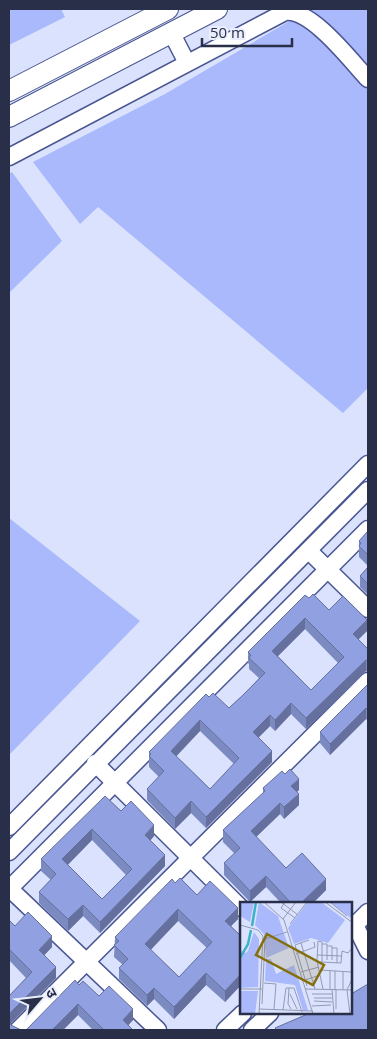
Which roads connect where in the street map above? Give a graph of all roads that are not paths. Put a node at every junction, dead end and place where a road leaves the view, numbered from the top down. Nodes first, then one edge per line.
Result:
1 (168, 9) edge
2 (217, 9) edge
3 (171, 32) junction
4 (187, 63) junction
5 (368, 78) edge
6 (9, 92) edge
7 (9, 117) edge
8 (9, 157) edge
9 (368, 464) edge
10 (368, 490) edge
11 (368, 529) edge
12 (309, 551) junction
13 (327, 569) junction
14 (368, 609) edge
15 (368, 681) edge
16 (126, 710) junction
17 (137, 722) junction
18 (95, 763) junction
19 (114, 782) junction
20 (9, 827) edge
21 (9, 852) edge
22 (190, 858) junction
23 (9, 888) edge
24 (240, 907) edge
25 (368, 912) edge
26 (353, 927) edge
27 (368, 951) edge
28 (87, 962) junction
29 (242, 1014) edge
30 (268, 1021) edge
31 (18, 1030) edge
32 (158, 1030) edge
33 (225, 1030) edge
34 (252, 1030) edge

1 - 6 main road
2 - 3 main road
3 - 4 street
3 - 7 main road
4 - 5 street
4 - 8 street
9 - 16 street
10 - 12 street
11 - 13 street
12 - 13 street
12 - 17 street
13 - 14 street
13 - 19 street
15 - 22 street
16 - 17 street
16 - 20 street
17 - 18 street
18 - 19 street
18 - 21 street
19 - 22 street
19 - 23 street
22 - 24 street
22 - 28 street
23 - 28 street
25 - 26 street
26 - 27 street
28 - 31 street
28 - 32 street
29 - 33 street
30 - 34 street

